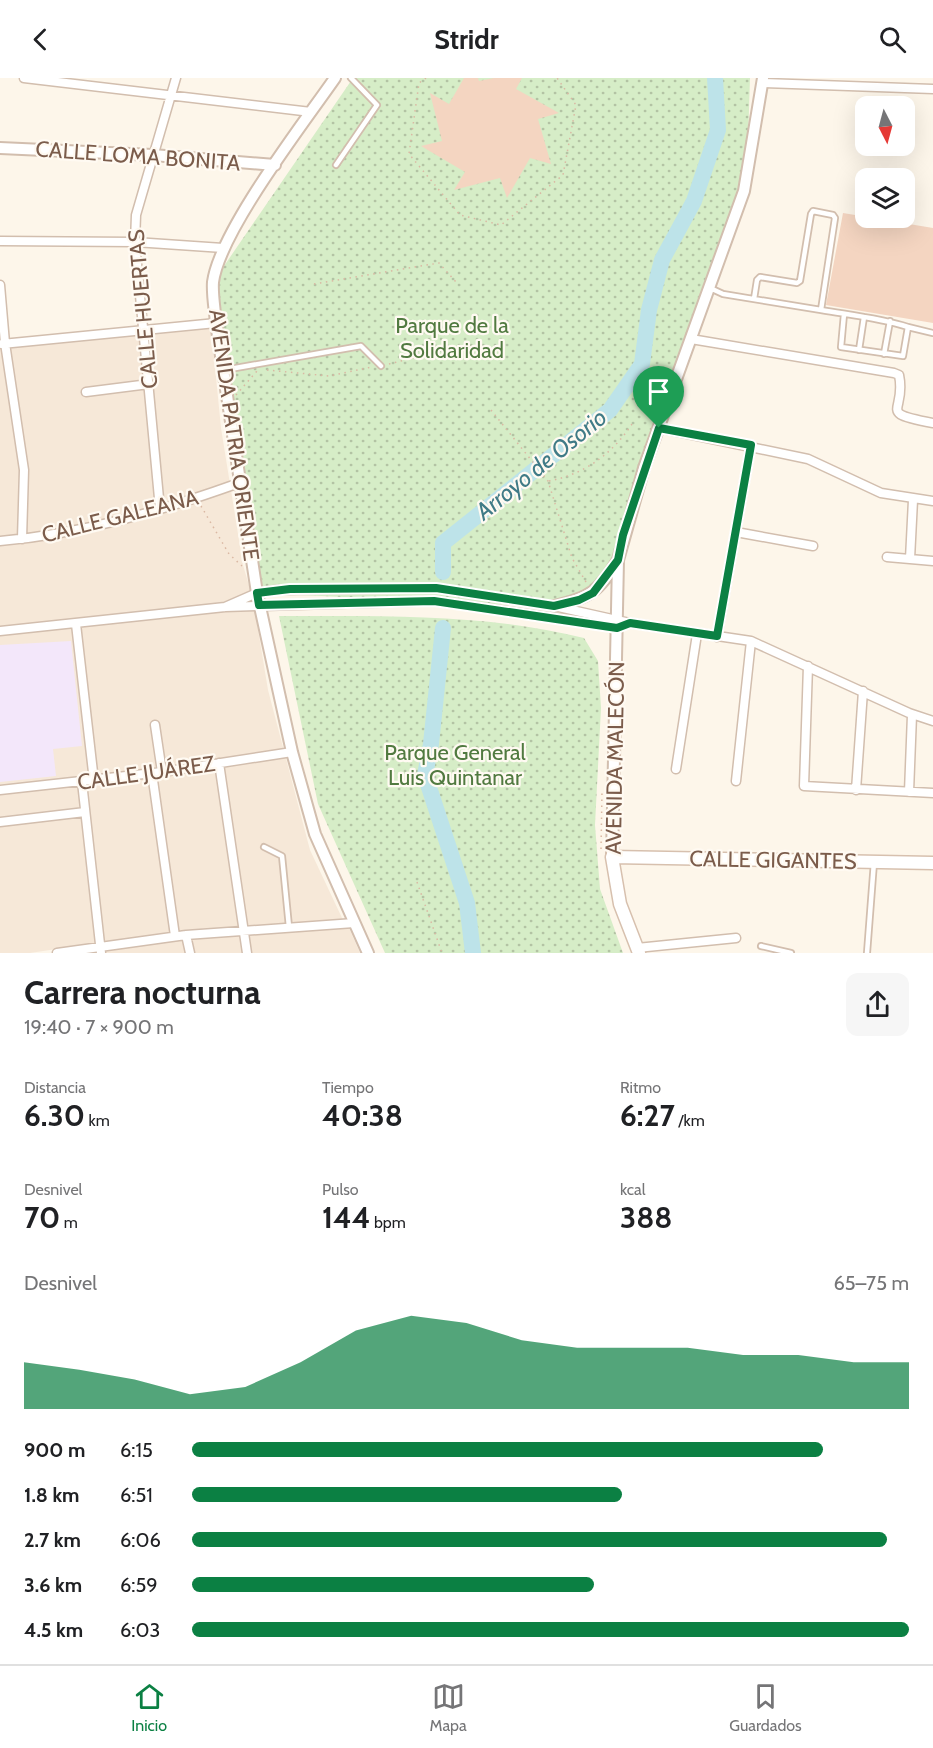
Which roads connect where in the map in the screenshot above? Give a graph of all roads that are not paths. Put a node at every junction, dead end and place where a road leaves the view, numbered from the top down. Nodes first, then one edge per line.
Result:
1 (24, 78) edge
2 (176, 78) edge
3 (335, 78) edge
4 (351, 78) edge
5 (763, 80) edge
6 (828, 81) edge
7 (897, 82) edge
8 (933, 89) edge
9 (171, 95) junction
10 (311, 112) junction
11 (0, 148) edge
12 (153, 154) junction
13 (275, 165) junction
14 (336, 165) dead end
15 (0, 241) edge
16 (135, 242) junction
17 (223, 248) junction
18 (0, 285) edge
19 (710, 288) junction
20 (754, 299) junction
21 (821, 310) junction
22 (844, 314) junction
23 (864, 317) junction
24 (890, 321) junction
25 (216, 323) junction
26 (908, 327) junction
27 (143, 331) junction
28 (933, 333) edge
29 (691, 339) junction
30 (3, 344) edge
31 (859, 350) junction
32 (884, 354) junction
33 (381, 366) road end
34 (224, 370) junction
35 (149, 384) junction
36 (86, 392) dead end
37 (933, 423) edge
38 (659, 428) junction
39 (751, 445) junction
40 (239, 483) junction
41 (914, 500) junction
42 (933, 501) edge
43 (160, 510) junction
44 (735, 532) junction
45 (22, 539) junction
46 (0, 541) edge
47 (813, 546) dead end
48 (887, 557) dead end
49 (910, 559) junction
50 (618, 560) junction
51 (933, 561) edge
52 (257, 593) junction
53 (259, 605) junction
54 (554, 606) junction
55 (225, 607) junction
56 (76, 624) junction
57 (617, 624) junction
58 (0, 631) edge
59 (697, 634) junction
60 (717, 636) junction
61 (751, 641) junction
62 (808, 666) junction
63 (863, 692) junction
64 (912, 715) junction
65 (933, 721) edge
66 (155, 725) dead end
67 (292, 752) junction
68 (219, 764) junction
69 (676, 769) dead end
70 (162, 772) junction
71 (152, 773) junction
72 (94, 781) junction
73 (736, 781) dead end
74 (82, 782) junction
75 (0, 790) edge
76 (856, 790) junction
77 (909, 792) junction
78 (933, 793) edge
79 (85, 812) junction
80 (0, 822) edge
81 (264, 847) dead end
82 (607, 858) junction
83 (874, 862) junction
84 (933, 863) edge
85 (354, 923) junction
86 (289, 927) junction
87 (245, 930) junction
88 (186, 935) junction
89 (175, 936) junction
90 (736, 939) dead end
91 (761, 946) dead end
92 (100, 950) edge
93 (638, 951) edge
94 (57, 953) edge
95 (190, 953) edge
96 (248, 953) edge
97 (368, 953) edge
98 (791, 953) edge
99 (867, 953) edge

1 - 9 street
2 - 9 street, CALLE HUERTAS
3 - 10 street, AVENIDA PATRIA ORIENTE
4 - 14 lane
5 - 6 street
5 - 19 street, AVENIDA MALECÓN
6 - 7 street
7 - 8 street
9 - 10 street
9 - 12 street, CALLE HUERTAS
10 - 13 street, AVENIDA PATRIA ORIENTE
11 - 12 street, CALLE LOMA BONITA
12 - 13 street, CALLE LOMA BONITA
12 - 16 street, CALLE HUERTAS
13 - 17 street, AVENIDA PATRIA ORIENTE
15 - 16 street
16 - 17 street
16 - 27 street, CALLE HUERTAS
17 - 25 street, AVENIDA PATRIA ORIENTE
18 - 30 street
19 - 20 lane
19 - 29 street, AVENIDA MALECÓN
20 - 21 lane
20 - 21 lane
21 - 22 lane
22 - 23 lane
22 - 31 lane
23 - 24 lane
23 - 31 lane
24 - 26 lane
24 - 32 lane
25 - 27 street
25 - 34 street, AVENIDA PATRIA ORIENTE
26 - 28 lane
26 - 32 lane
27 - 30 street
27 - 35 street, CALLE HUERTAS
29 - 37 street
29 - 38 street, AVENIDA MALECÓN
30 - 45 street
31 - 32 lane
33 - 34 lane
34 - 40 street, AVENIDA PATRIA ORIENTE
35 - 36 street
35 - 43 street, CALLE HUERTAS
38 - 39 street
38 - 50 street, AVENIDA MALECÓN
39 - 41 street
39 - 44 street
40 - 43 street, CALLE GALEANA
40 - 52 street, AVENIDA PATRIA ORIENTE
41 - 42 street
41 - 49 street
43 - 45 street, CALLE GALEANA
44 - 47 street
44 - 60 street
45 - 46 street, CALLE GALEANA
48 - 49 street
49 - 51 street
50 - 54 street
50 - 57 street, AVENIDA MALECÓN
52 - 53 street, AVENIDA PATRIA ORIENTE
52 - 54 street
52 - 55 street
53 - 55 street
53 - 57 street
53 - 67 street, AVENIDA PATRIA ORIENTE
54 - 57 street
55 - 56 street
56 - 58 street
56 - 72 street
57 - 59 street
57 - 82 street, AVENIDA MALECÓN
59 - 60 street
59 - 69 street
60 - 61 street
61 - 62 street
61 - 73 street
62 - 63 street
62 - 76 street
63 - 64 street
63 - 76 street
64 - 65 street
64 - 77 street
66 - 70 street
67 - 68 street, CALLE JUÁREZ
67 - 85 street, AVENIDA PATRIA ORIENTE
68 - 70 street, CALLE JUÁREZ
68 - 87 street
70 - 71 street, CALLE JUÁREZ
71 - 72 street, CALLE JUÁREZ
71 - 89 street
72 - 74 street, CALLE JUÁREZ
74 - 75 street, CALLE JUÁREZ
74 - 79 street
76 - 77 street
77 - 78 street
79 - 80 street
79 - 92 street
81 - 86 lane
82 - 83 main road, CALLE GIGANTES
82 - 93 main road, AVENIDA MALECÓN
83 - 84 main road, CALLE GIGANTES
83 - 99 lane
85 - 86 street
85 - 97 street, AVENIDA PATRIA ORIENTE
86 - 87 street
87 - 88 street
87 - 96 street
88 - 89 street
88 - 95 street
89 - 92 street
90 - 93 street
91 - 98 lane
92 - 94 street

